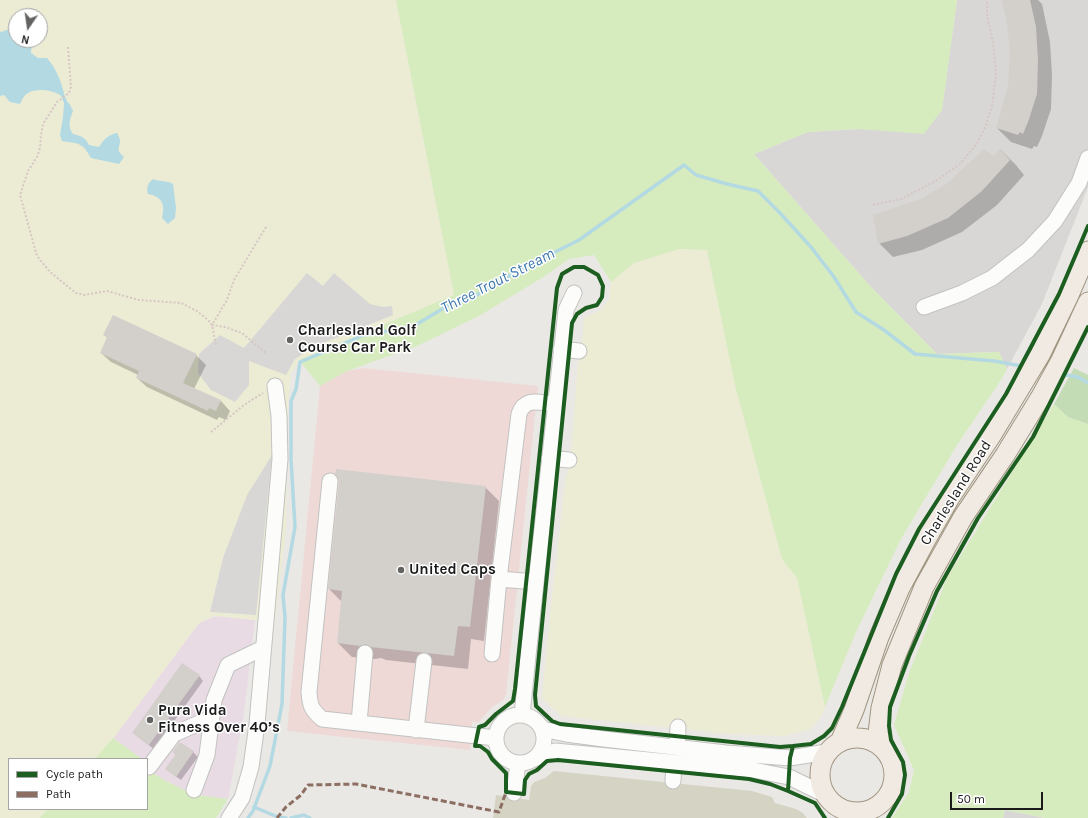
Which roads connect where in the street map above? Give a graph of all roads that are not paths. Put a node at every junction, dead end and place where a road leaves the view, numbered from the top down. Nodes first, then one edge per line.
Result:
1 (1088, 158) edge
2 (1088, 251) edge
3 (574, 293) dead end
4 (1088, 302) edge
5 (924, 307) dead end
6 (561, 349) junction
7 (579, 351) dead end
8 (275, 386) road end
9 (555, 404) junction
10 (549, 458) junction
11 (569, 460) dead end
12 (330, 481) dead end
13 (499, 579) junction
14 (536, 582) junction
15 (263, 648) junction
16 (366, 653) dead end
17 (492, 654) dead end
18 (424, 661) dead end
19 (522, 715) junction
20 (212, 718) junction
21 (358, 723) junction
22 (678, 727) dead end
23 (542, 729) junction
24 (416, 730) junction
25 (496, 738) junction
26 (677, 747) junction
27 (834, 747) junction
28 (884, 749) junction
29 (534, 759) junction
30 (518, 763) junction
31 (674, 763) junction
32 (149, 767) dead end
33 (674, 780) dead end
34 (194, 790) dead end
35 (514, 793) dead end
36 (830, 805) edge
37 (875, 812) edge
38 (229, 818) edge

1 - 5 street
2 - 27 main road, Charlesland Road
3 - 6 street
4 - 28 main road, Charlesland Road
6 - 7 street
6 - 9 street
8 - 15 street
9 - 10 street
9 - 13 street
10 - 11 street
10 - 14 street
12 - 21 street
13 - 14 street
13 - 17 street
14 - 19 street
15 - 20 street
15 - 38 street
16 - 21 street
18 - 24 street
19 - 23 street
19 - 25 street
20 - 32 street
20 - 34 street
21 - 24 street
22 - 26 street
23 - 26 street
23 - 29 street
24 - 25 street
25 - 30 street
26 - 27 street
27 - 28 main road
27 - 36 main road
28 - 37 main road
29 - 30 street
29 - 31 street
30 - 35 street
31 - 33 street
31 - 36 street
36 - 37 main road

